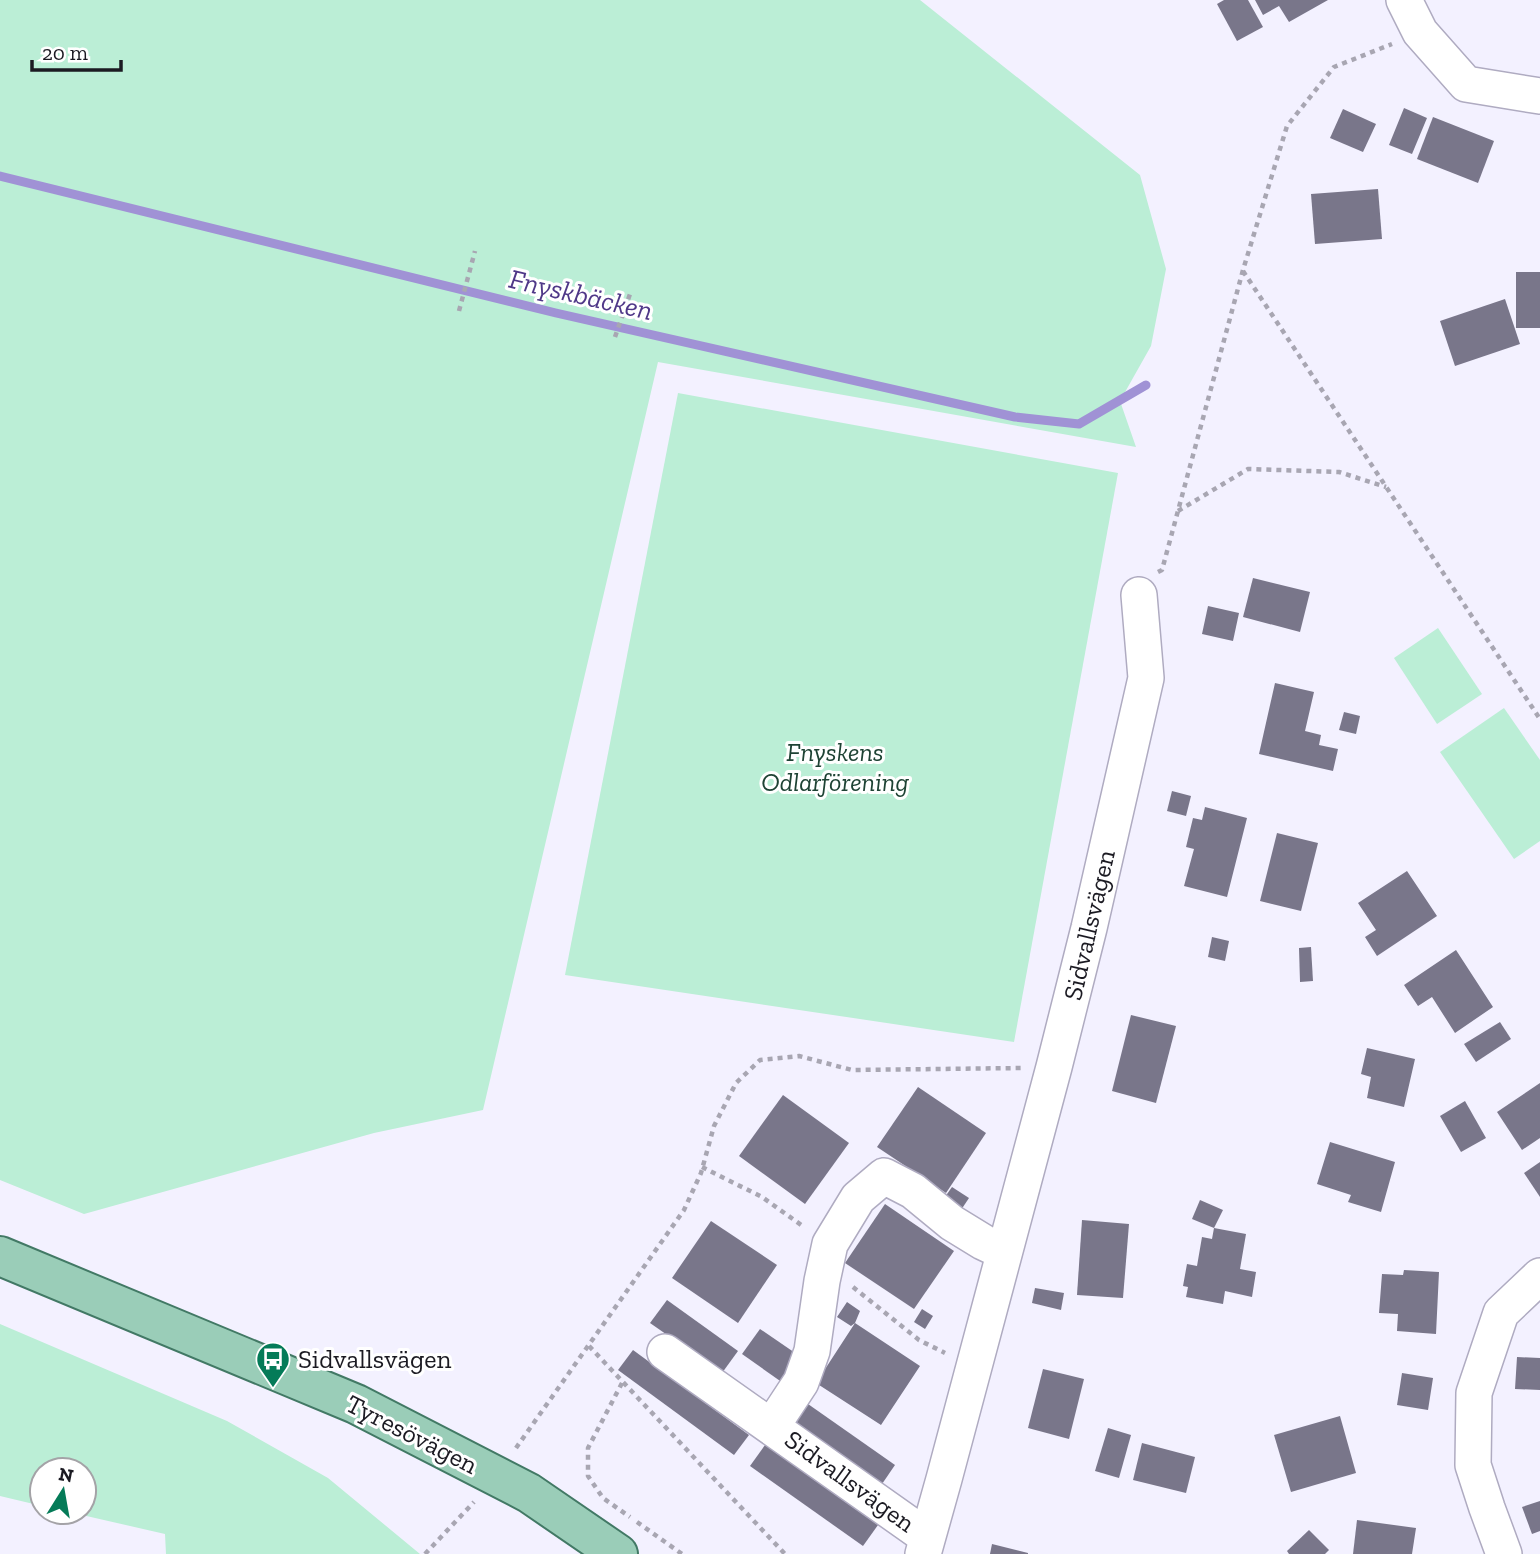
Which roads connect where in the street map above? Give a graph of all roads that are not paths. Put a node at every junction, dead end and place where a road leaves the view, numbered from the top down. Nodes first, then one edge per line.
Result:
1 (1404, 0) edge
2 (1540, 96) edge
3 (1146, 585) road end
4 (1004, 1252) junction
5 (0, 1256) edge
6 (1540, 1276) edge
7 (665, 1352) dead end
8 (772, 1426) junction
9 (925, 1545) edge
10 (618, 1554) edge
11 (1504, 1554) edge

1 - 2 street
3 - 4 street, Sidvallsvägen
4 - 8 street, Sidvallsvägen
4 - 9 street, Sidvallsvägen
5 - 10 main road, Tyresövägen
6 - 11 street
7 - 8 street, Sidvallsvägen
8 - 9 street, Sidvallsvägen

